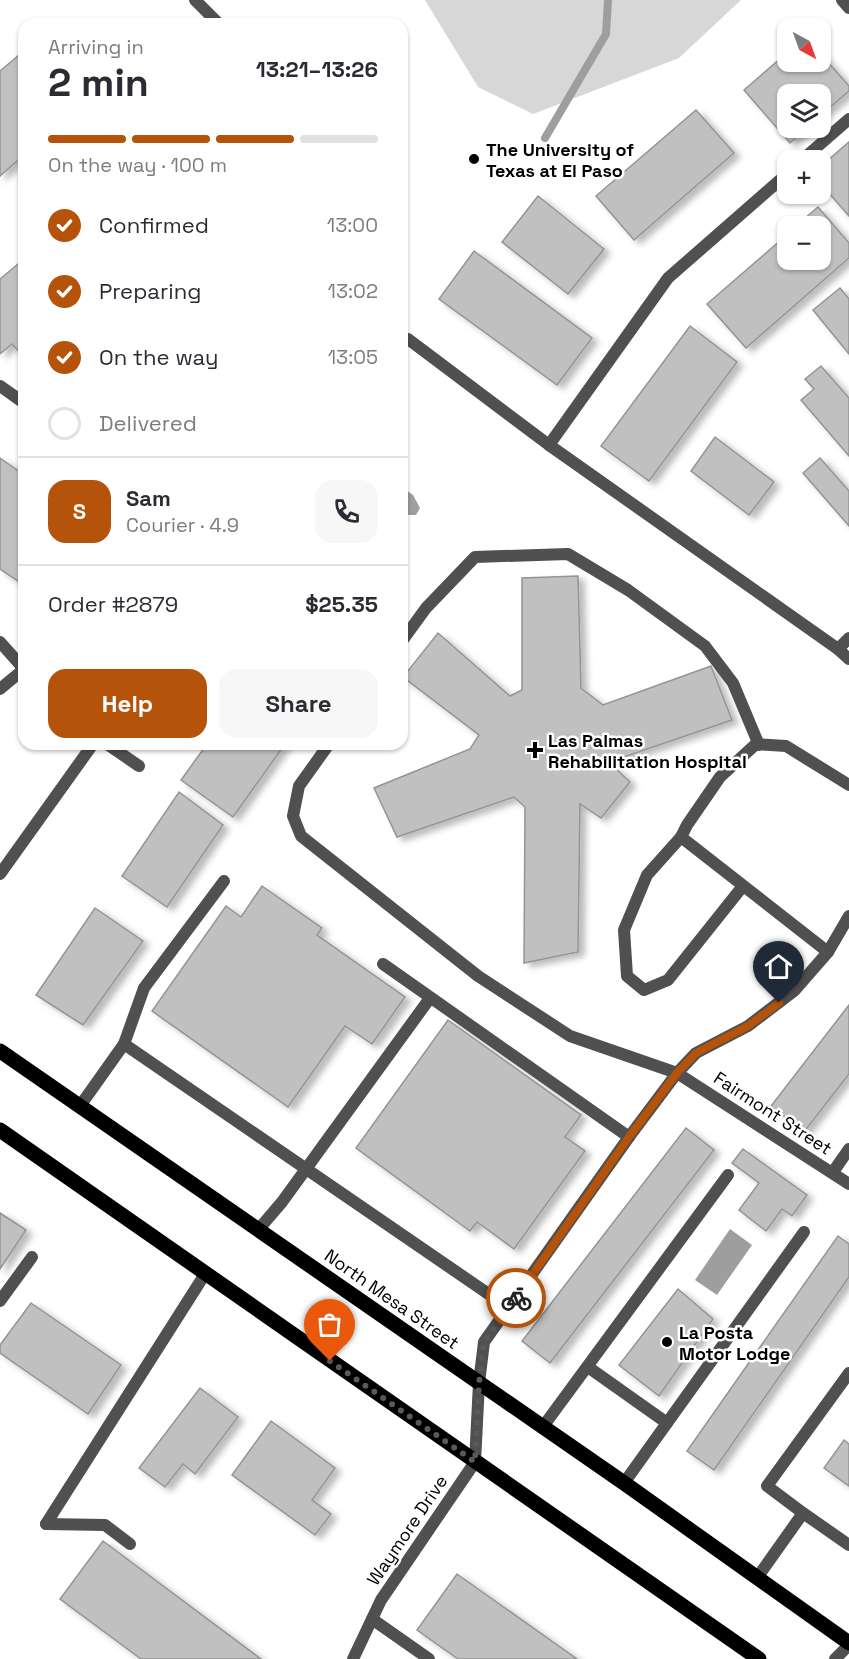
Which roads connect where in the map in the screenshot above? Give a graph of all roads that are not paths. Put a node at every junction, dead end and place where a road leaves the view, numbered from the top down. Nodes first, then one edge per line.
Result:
1 (195, 0) edge
2 (842, 0) edge
3 (849, 8) edge
4 (213, 18) edge
5 (849, 119) edge
6 (813, 150) edge
7 (777, 183) edge
8 (408, 339) dead end
9 (0, 386) edge
10 (18, 399) edge
11 (549, 445) junction
12 (408, 633) edge
13 (849, 638) edge
14 (0, 642) edge
15 (838, 649) junction
16 (849, 659) edge
17 (18, 662) edge
18 (18, 674) edge
19 (0, 689) edge
20 (759, 745) junction
21 (89, 750) edge
22 (116, 750) edge
23 (325, 750) edge
24 (139, 766) dead end
25 (849, 785) edge
26 (681, 837) junction
27 (0, 874) edge
28 (224, 881) dead end
29 (743, 886) junction
30 (849, 916) edge
31 (828, 951) junction
32 (383, 964) dead end
33 (430, 998) junction
34 (124, 1044) junction
35 (0, 1051) edge
36 (677, 1073) junction
37 (80, 1106) junction
38 (0, 1130) edge
39 (629, 1137) junction
40 (849, 1149) edge
41 (307, 1168) junction
42 (833, 1172) junction
43 (728, 1175) dead end
44 (849, 1184) edge
45 (258, 1230) junction
46 (804, 1232) dead end
47 (32, 1257) dead end
48 (206, 1274) junction
49 (0, 1301) edge
50 (509, 1308) junction
51 (588, 1367) junction
52 (849, 1373) edge
53 (479, 1383) junction
54 (668, 1423) junction
55 (542, 1428) junction
56 (475, 1462) junction
57 (624, 1483) junction
58 (803, 1513) junction
59 (130, 1544) dead end
60 (849, 1545) edge
61 (758, 1578) junction
62 (372, 1619) junction
63 (849, 1644) edge
64 (353, 1659) edge
65 (429, 1659) edge
66 (759, 1659) edge
67 (835, 1659) edge

1 - 4 street
2 - 3 street
5 - 6 street
7 - 11 street
8 - 11 street
9 - 10 street
11 - 15 street
12 - 20 street
13 - 15 street
14 - 17 street
15 - 16 street
18 - 19 street
20 - 25 street
20 - 26 street
21 - 27 street
22 - 24 street
23 - 36 street, Fairmont Street
26 - 29 street
26 - 29 street
28 - 34 street
29 - 31 street
30 - 31 street
31 - 36 street
32 - 33 street
33 - 39 street
33 - 41 street
34 - 37 street
34 - 41 street
35 - 37 main road, North Mesa Street
36 - 39 street
36 - 42 street, Fairmont Street
37 - 45 main road, North Mesa Street
38 - 48 main road
39 - 50 street
40 - 42 street
41 - 45 street
41 - 50 street
42 - 44 street, Fairmont Street
43 - 51 street
45 - 53 main road, North Mesa Street
46 - 54 street
47 - 49 street
48 - 56 main road
48 - 59 street
50 - 53 street
51 - 54 street
51 - 55 street
52 - 58 street
53 - 55 main road, North Mesa Street
53 - 56 street
54 - 57 street
55 - 57 main road, North Mesa Street
56 - 62 street, Waymore Drive
56 - 66 main road
57 - 61 main road, North Mesa Street
58 - 60 street
58 - 61 street
61 - 63 main road, North Mesa Street
62 - 64 street, Waymore Drive
62 - 65 street
63 - 67 street

